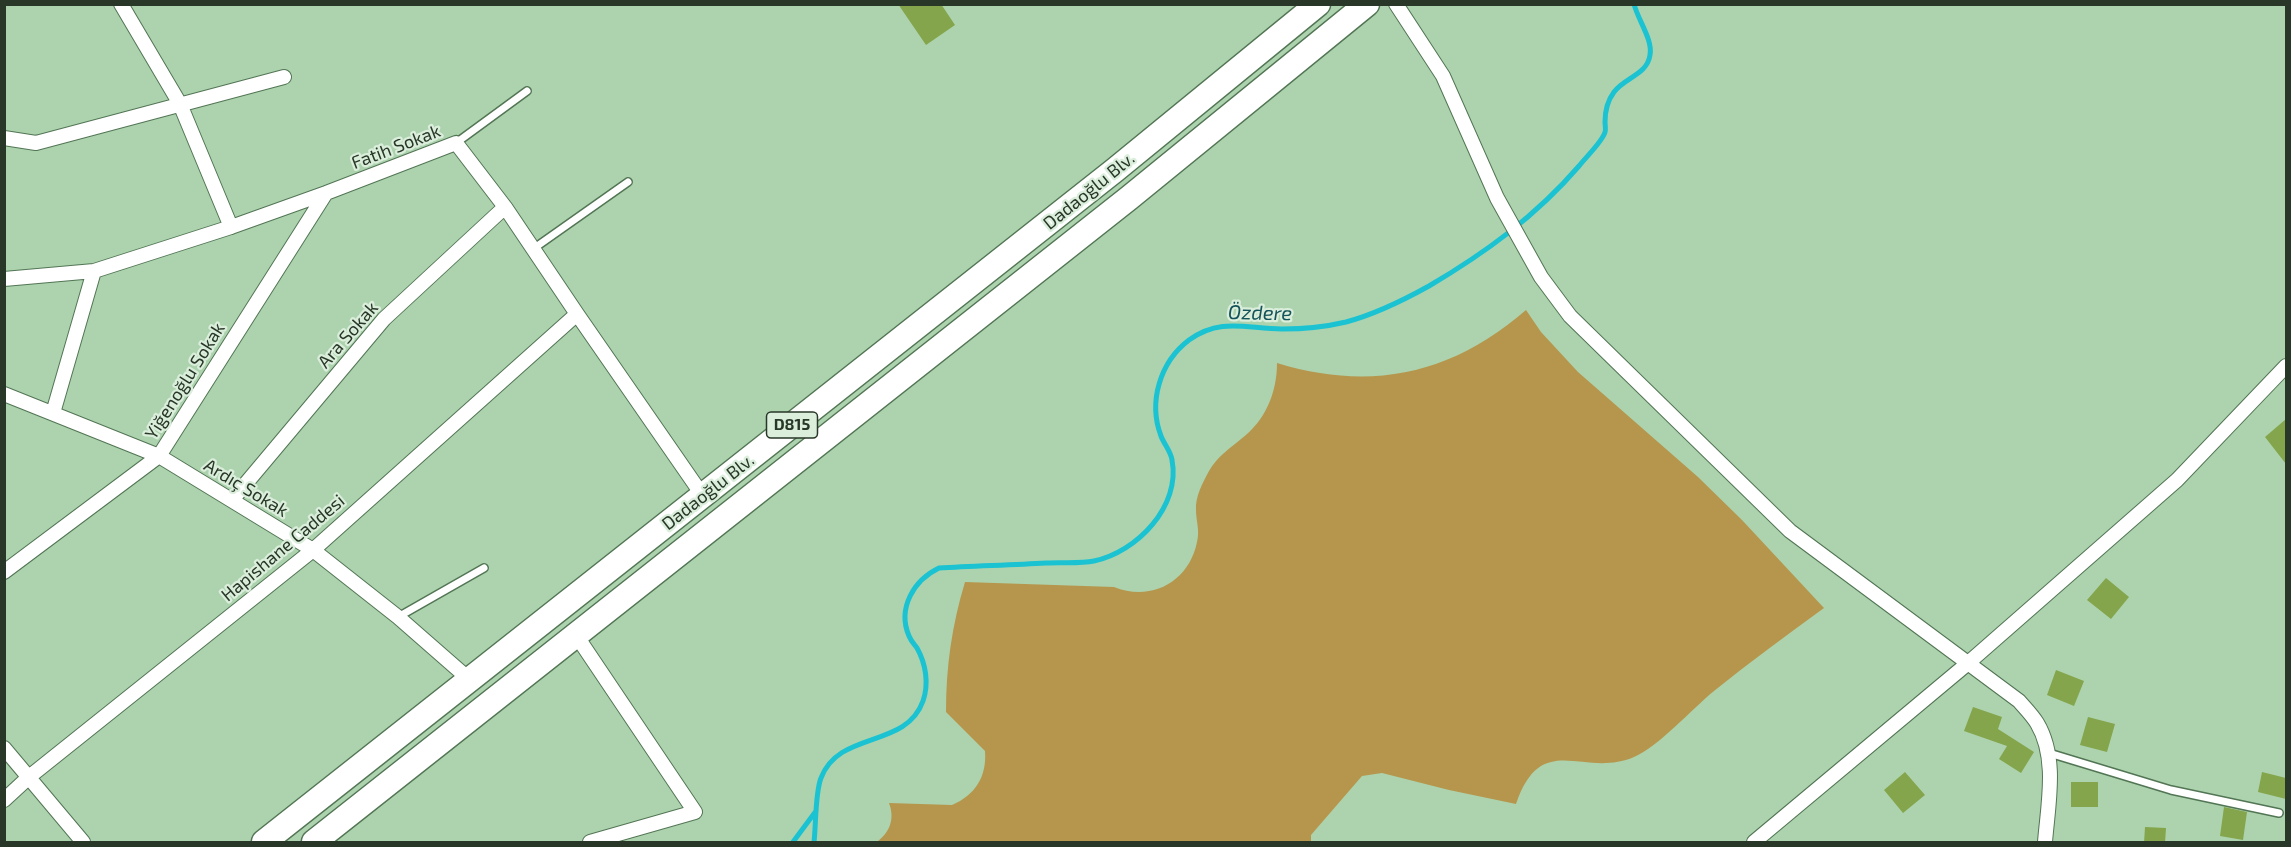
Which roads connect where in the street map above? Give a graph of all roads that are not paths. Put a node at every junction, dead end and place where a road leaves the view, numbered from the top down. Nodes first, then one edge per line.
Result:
1 (121, 4) edge
2 (1318, 4) edge
3 (1366, 4) edge
4 (1396, 4) edge
5 (284, 77) dead end
6 (527, 91) dead end
7 (180, 104) junction
8 (4, 138) edge
9 (456, 143) junction
10 (628, 182) dead end
11 (326, 193) junction
12 (505, 207) junction
13 (231, 227) junction
14 (533, 249) junction
15 (94, 271) junction
16 (4, 279) edge
17 (577, 314) junction
18 (2286, 366) edge
19 (4, 394) edge
20 (53, 413) junction
21 (159, 456) junction
22 (703, 496) junction
23 (232, 500) junction
24 (314, 550) junction
25 (484, 568) dead end
26 (4, 572) edge
27 (398, 617) junction
28 (576, 635) junction
29 (1967, 664) junction
30 (470, 680) junction
31 (4, 748) edge
32 (2049, 753) junction
33 (29, 777) junction
34 (4, 800) edge
35 (2279, 813) dead end
36 (83, 843) edge
37 (264, 843) edge
38 (314, 843) edge
39 (591, 843) edge
40 (1754, 843) edge
41 (2045, 843) edge

1 - 7 street
2 - 22 highway, Dadaoğlu Blv. / D815
3 - 28 highway, Dadaoğlu Blv. / D815
4 - 29 street
5 - 7 street
6 - 9 lane
7 - 8 street
7 - 13 street
9 - 11 street, Fatih Sokak
9 - 12 street, Fatih Sokak
10 - 14 lane
11 - 13 street, Fatih Sokak
11 - 21 street, Yiğenoğlu Sokak
12 - 14 street, Fatih Sokak
12 - 23 street, Ara Sokak
13 - 15 street, Fatih Sokak
14 - 17 street, Fatih Sokak
15 - 16 street, Fatih Sokak
15 - 20 street
17 - 22 street, Fatih Sokak
17 - 24 street, Hapishane Caddesi
18 - 29 street
19 - 20 street, Ardıç Sokak
20 - 21 street, Ardıç Sokak
21 - 23 street, Ardıç Sokak
21 - 26 street, Yiğenoğlu Sokak
22 - 30 highway, Dadaoğlu Blv. / D815
23 - 24 street, Ardıç Sokak
24 - 27 street, Ardıç Sokak
24 - 33 street, Hapishane Caddesi
25 - 27 lane
27 - 30 street, Ardıç Sokak
28 - 38 highway, Dadaoğlu Blv. / D815
28 - 39 street
29 - 32 street
29 - 40 street
30 - 37 highway, Dadaoğlu Blv. / D815
31 - 33 street
32 - 35 lane
32 - 41 street
33 - 34 street, Hapishane Caddesi
33 - 36 street

